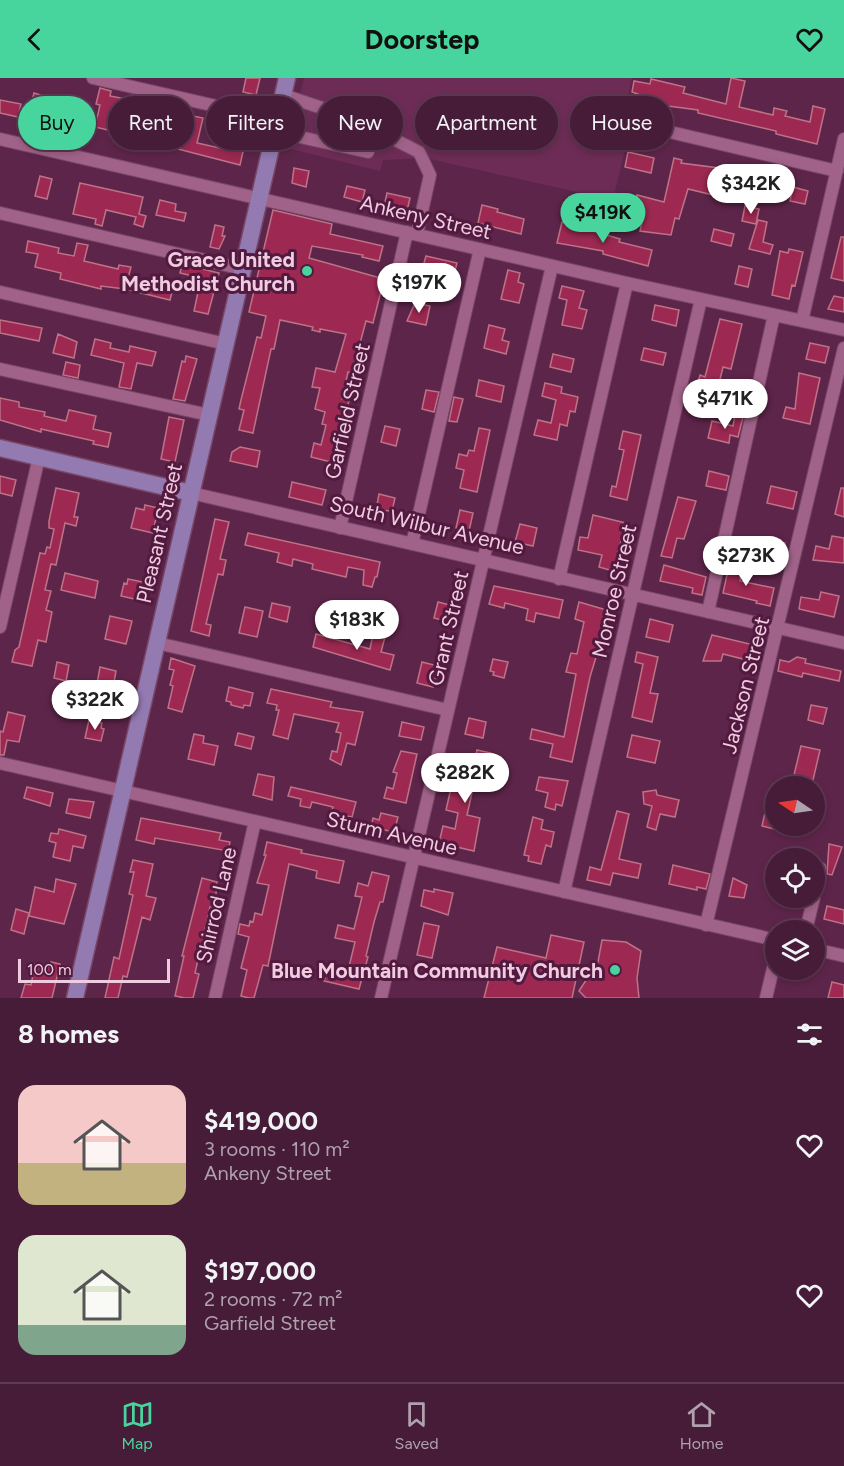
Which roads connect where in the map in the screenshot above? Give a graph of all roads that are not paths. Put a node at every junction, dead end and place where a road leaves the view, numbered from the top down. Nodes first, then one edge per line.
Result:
1 (93, 78) edge
2 (287, 78) edge
3 (283, 95) joint
4 (206, 104) edge
5 (317, 107) edge
6 (673, 133) edge
7 (0, 139) edge
8 (844, 139) edge
9 (403, 142) edge
10 (271, 150) edge
11 (837, 171) junction
12 (260, 198) junction
13 (0, 213) edge
14 (412, 233) junction
15 (480, 249) junction
16 (552, 266) junction
17 (243, 268) junction
18 (627, 283) junction
19 (0, 292) edge
20 (701, 300) junction
21 (774, 315) junction
22 (802, 321) junction
23 (844, 330) edge
24 (226, 344) junction
25 (844, 348) edge
26 (0, 369) edge
27 (209, 415) junction
28 (0, 448) edge
29 (39, 457) junction
30 (191, 493) junction
31 (340, 528) junction
32 (412, 544) junction
33 (483, 561) junction
34 (559, 579) junction
35 (633, 596) junction
36 (708, 612) junction
37 (0, 627) edge
38 (779, 628) junction
39 (157, 643) junction
40 (844, 643) edge
41 (448, 710) junction
42 (0, 763) edge
43 (122, 791) junction
44 (255, 821) junction
45 (414, 858) junction
46 (564, 892) junction
47 (706, 925) junction
48 (765, 938) edge
49 (825, 952) edge
50 (844, 956) edge
51 (770, 980) edge
52 (75, 998) edge
53 (215, 998) edge
54 (381, 998) edge
55 (765, 998) edge

1 - 4 street
2 - 3 main road, Pleasant Street
3 - 5 street, Garfield Street
6 - 11 street
7 - 12 street, Ankeny Street
8 - 11 street
9 - 14 street, Garfield Street
10 - 12 main road, Pleasant Street
11 - 22 street
12 - 14 street, Ankeny Street
12 - 17 main road, Pleasant Street
13 - 17 street
14 - 15 street, Ankeny Street
14 - 31 street, Garfield Street
15 - 16 street, Ankeny Street
15 - 32 street
16 - 18 street, Ankeny Street
16 - 33 street, Grant Street
17 - 24 main road, Pleasant Street
18 - 20 street, Ankeny Street
18 - 34 street
19 - 24 street
20 - 21 street, Ankeny Street
20 - 35 street, Monroe Street
21 - 22 street, Ankeny Street
21 - 36 street
22 - 23 street, Ankeny Street
24 - 27 main road, Pleasant Street
25 - 38 street, Jackson Street
26 - 27 street
27 - 30 main road, Pleasant Street
28 - 29 main road, South Wilbur Avenue
29 - 30 main road, South Wilbur Avenue
29 - 37 street
30 - 31 street, South Wilbur Avenue
30 - 39 main road, Pleasant Street
31 - 32 street, South Wilbur Avenue
32 - 33 street, South Wilbur Avenue
33 - 34 street, South Wilbur Avenue
33 - 41 street, Grant Street
34 - 35 street, South Wilbur Avenue
35 - 36 street, South Wilbur Avenue
35 - 46 street, Monroe Street
36 - 38 street, South Wilbur Avenue
38 - 40 street, South Wilbur Avenue
38 - 47 street, Jackson Street
39 - 41 street
39 - 43 main road, Pleasant Street
41 - 45 street, Grant Street
42 - 43 street, Sturm Avenue
43 - 44 street, Sturm Avenue
43 - 52 main road, Pleasant Street
44 - 45 street, Sturm Avenue
44 - 53 street, Shirrod Lane
45 - 46 street, Sturm Avenue
45 - 54 street, Grant Street
46 - 47 street, Sturm Avenue
47 - 48 street, Sturm Avenue
49 - 50 street
51 - 55 street

